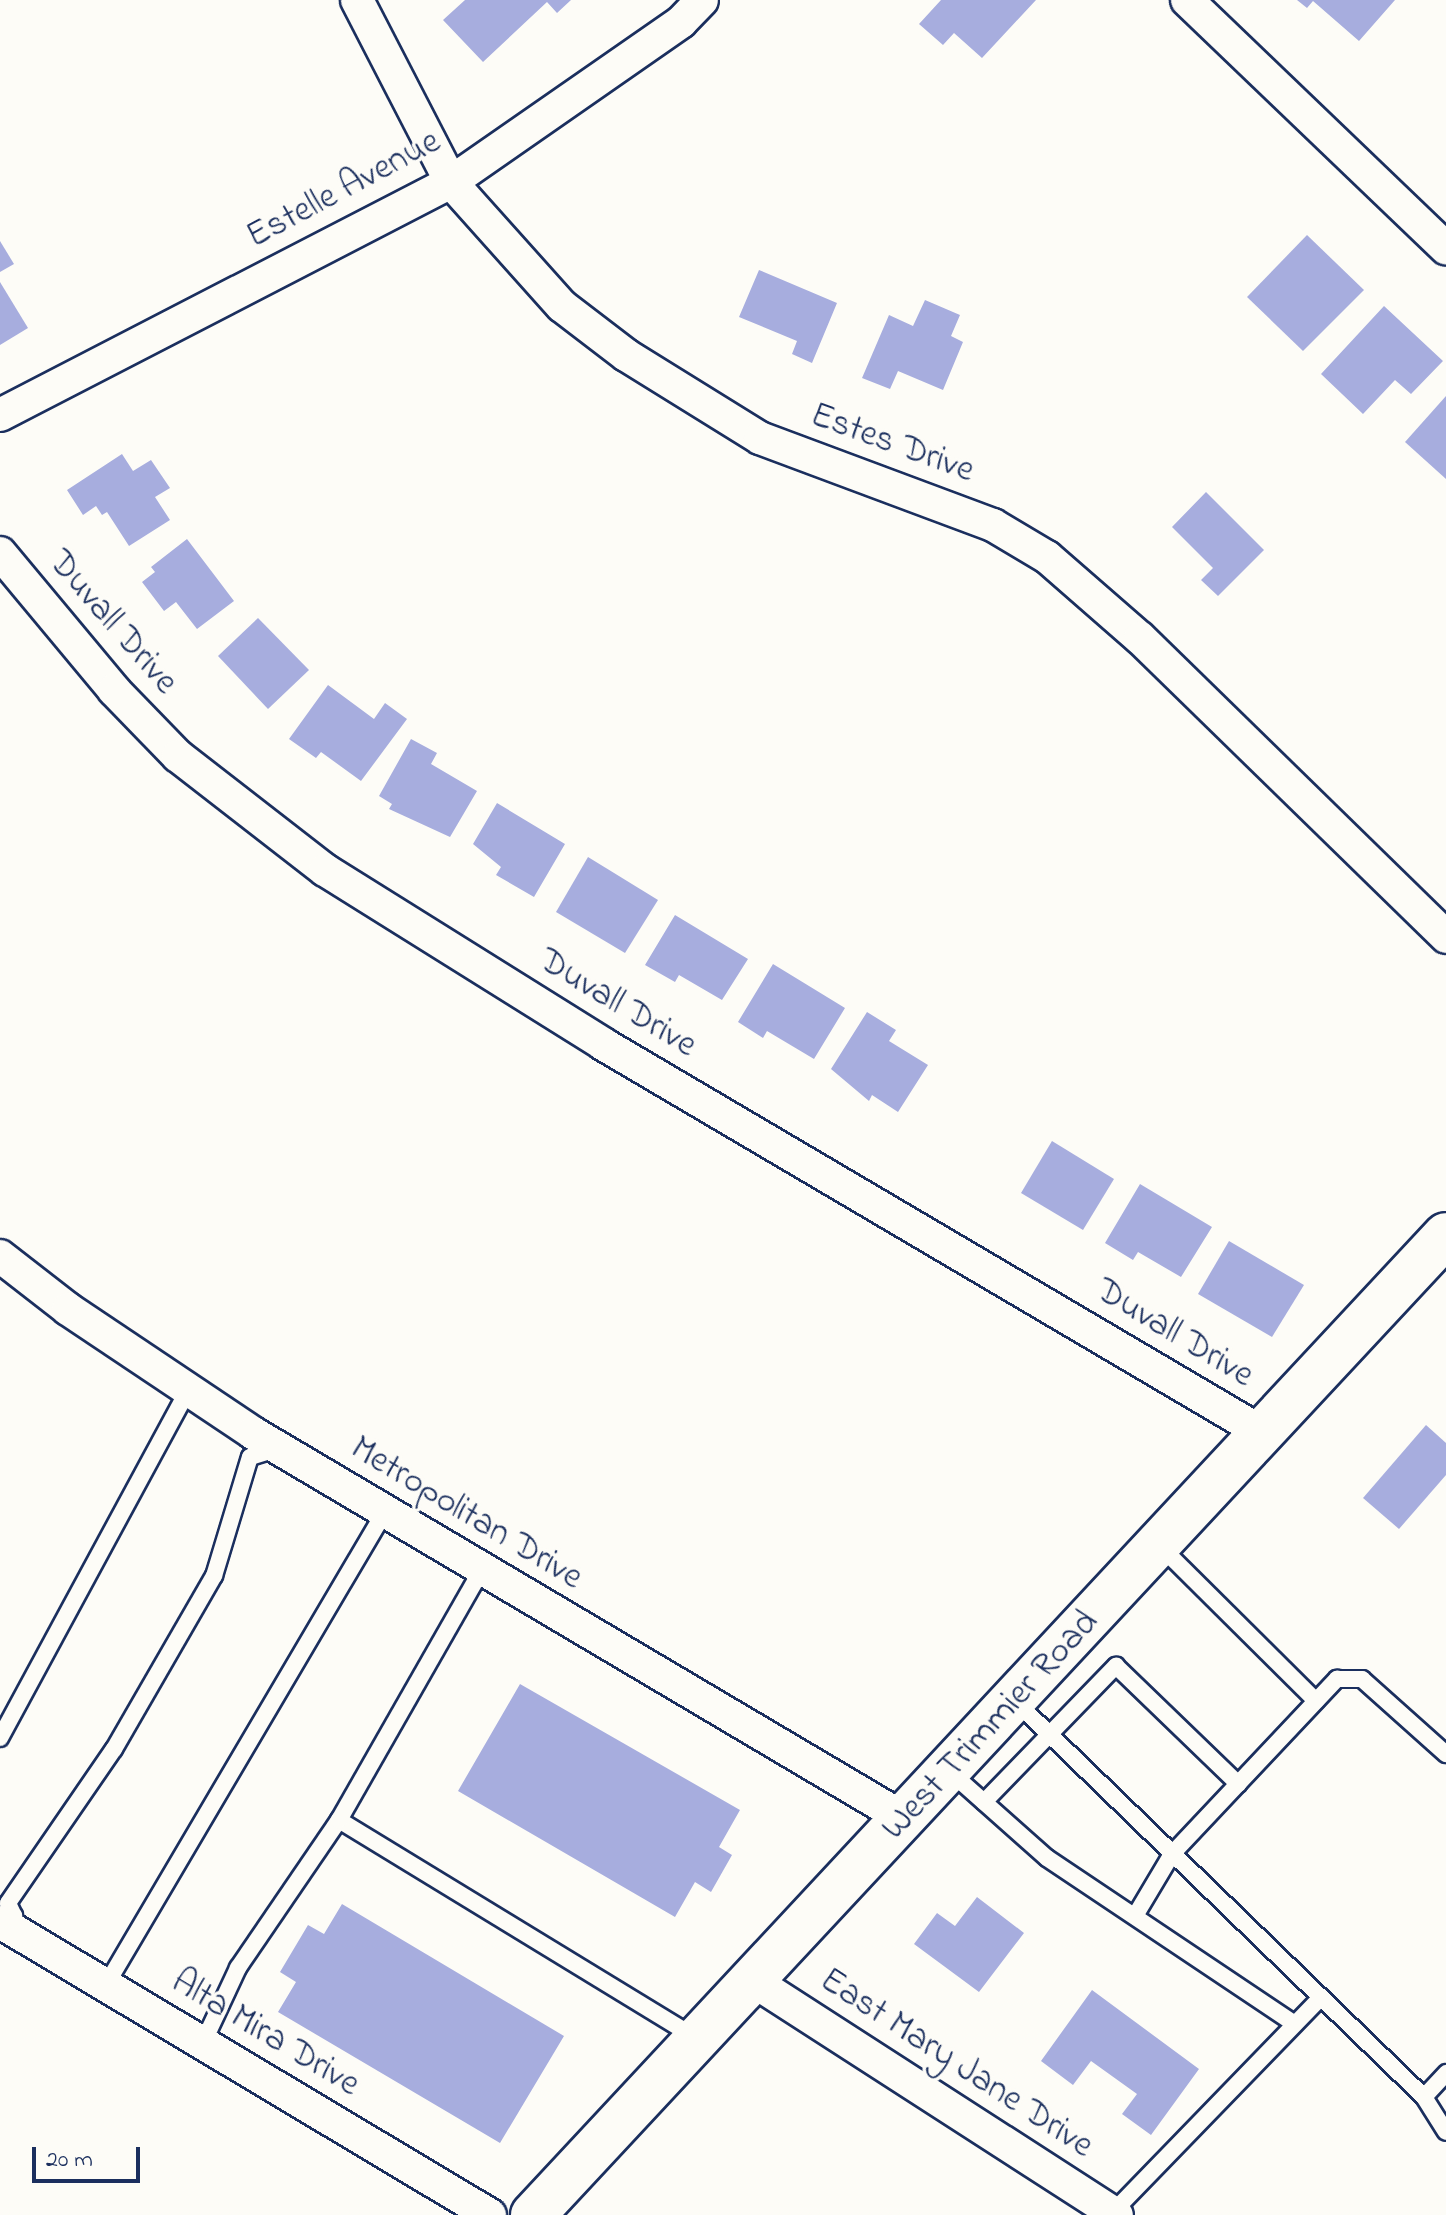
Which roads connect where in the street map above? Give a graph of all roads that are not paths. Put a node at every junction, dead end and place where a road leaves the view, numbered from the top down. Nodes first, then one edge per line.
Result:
1 (357, 0) edge
2 (702, 0) edge
3 (1187, 0) edge
4 (451, 182) junction
5 (1446, 248) edge
6 (0, 415) edge
7 (0, 553) edge
8 (1446, 937) edge
9 (1446, 1235) edge
10 (0, 1256) edge
11 (188, 1390) junction
12 (1263, 1433) junction
13 (278, 1448) junction
14 (384, 1513) junction
15 (1159, 1545) junction
16 (481, 1571) junction
17 (1015, 1701) junction
18 (1316, 1701) junction
19 (1049, 1735) junction
20 (0, 1738) edge
21 (1446, 1754) edge
22 (949, 1771) junction
23 (1238, 1784) junction
24 (984, 1802) junction
25 (905, 1819) junction
26 (339, 1820) junction
27 (1172, 1854) junction
28 (1135, 1916) junction
29 (4, 1924) edge
30 (752, 1980) junction
31 (106, 1985) junction
32 (1321, 1997) junction
33 (1295, 2024) junction
34 (697, 2039) junction
35 (203, 2043) junction
36 (1446, 2073) edge
37 (1424, 2097) junction
38 (1446, 2132) edge
39 (1115, 2214) edge
40 (490, 2215) edge
41 (533, 2215) edge

1 - 4 street, Estes Drive
2 - 4 street, Estelle Avenue
3 - 5 street
4 - 6 street, Estelle Avenue
4 - 8 street, Estes Drive
7 - 12 street, Duvall Drive
9 - 12 street, West Trimmier Road
10 - 11 street, Metropolitan Drive
11 - 13 street, Metropolitan Drive
11 - 20 lane
12 - 15 street, West Trimmier Road
13 - 14 street, Metropolitan Drive
13 - 29 lane
14 - 16 street, Metropolitan Drive
14 - 31 lane
15 - 17 street, West Trimmier Road
15 - 18 lane
16 - 25 street, Metropolitan Drive
16 - 26 lane
17 - 19 lane
17 - 22 street, West Trimmier Road
18 - 21 lane
18 - 23 lane
19 - 23 lane
19 - 24 lane
19 - 27 lane
22 - 24 lane
22 - 25 street, West Trimmier Road
23 - 27 lane
24 - 28 lane
25 - 30 street, West Trimmier Road
26 - 34 lane
26 - 35 lane
27 - 28 lane
27 - 32 lane
28 - 33 lane
29 - 31 street, Alta Mira Drive
30 - 34 street, West Trimmier Road
30 - 39 street, East Mary Jane Drive
31 - 35 street, Alta Mira Drive
32 - 33 lane
32 - 37 lane
33 - 39 lane
34 - 41 street, West Trimmier Road
35 - 40 street, Alta Mira Drive
36 - 37 lane
37 - 38 lane

